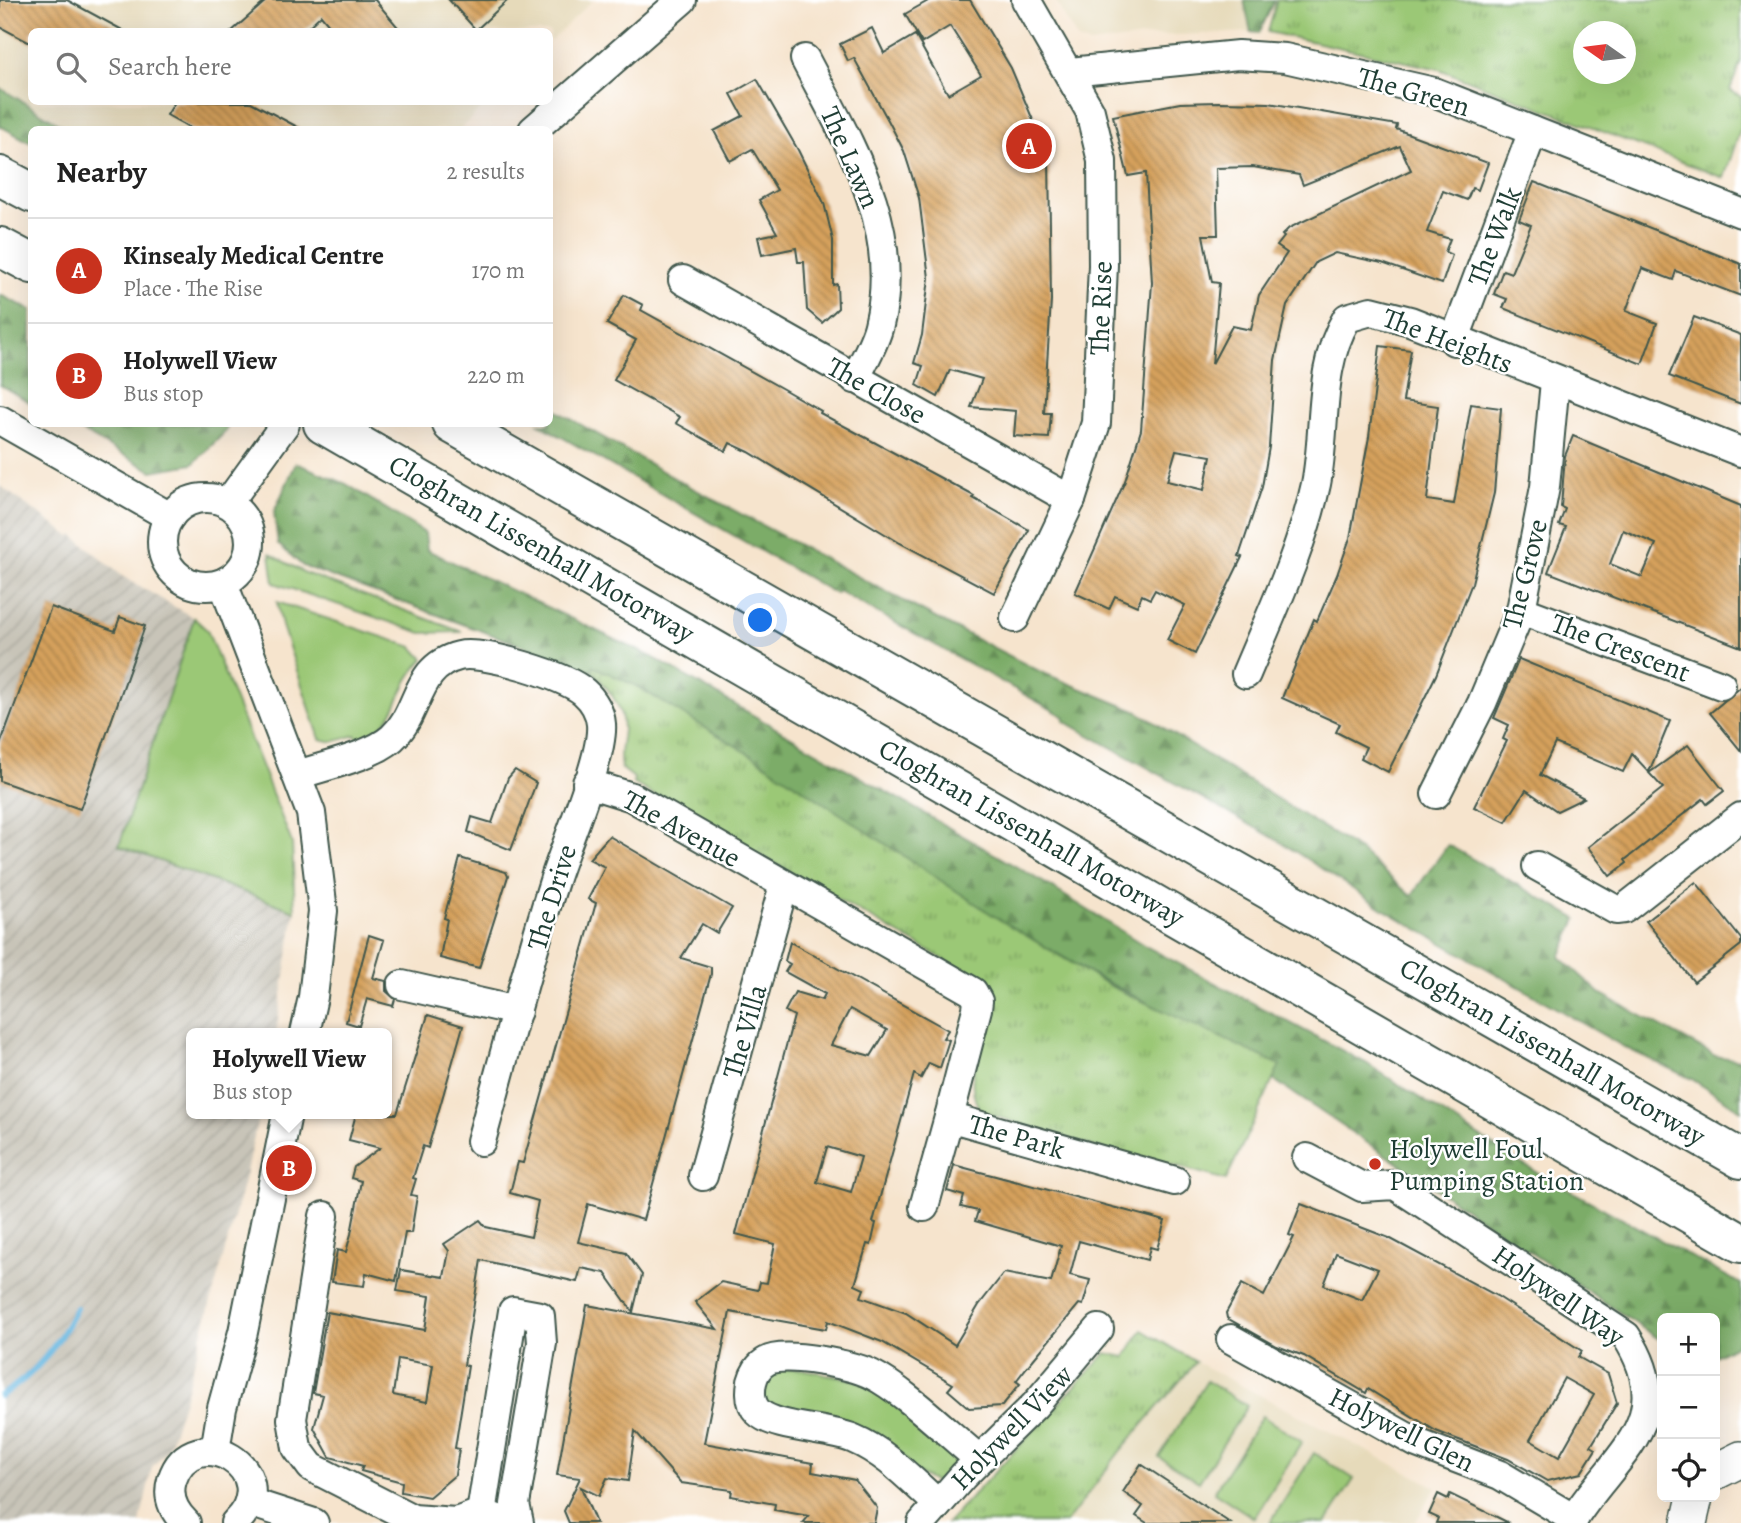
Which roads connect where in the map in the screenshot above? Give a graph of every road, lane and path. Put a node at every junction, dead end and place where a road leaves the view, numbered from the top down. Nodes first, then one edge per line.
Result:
1 (1026, 0) edge
2 (673, 3) edge
3 (805, 59) dead end
4 (1070, 72) junction
5 (537, 126) edge
6 (1533, 131) junction
7 (0, 176) edge
8 (28, 191) edge
9 (1741, 213) edge
10 (0, 247) edge
11 (28, 262) edge
12 (682, 280) dead end
13 (1454, 341) junction
14 (855, 379) junction
15 (1555, 381) junction
16 (0, 421) edge
17 (283, 427) edge
18 (328, 427) edge
19 (457, 427) edge
20 (1741, 452) edge
21 (1071, 500) junction
22 (228, 503) junction
23 (170, 517) junction
24 (223, 583) junction
25 (1521, 610) junction
26 (1015, 618) dead end
27 (1246, 674) dead end
28 (1721, 685) dead end
29 (298, 775) junction
30 (587, 783) junction
31 (1436, 794) dead end
32 (1736, 831) edge
33 (1538, 866) dead end
34 (784, 886) junction
35 (402, 985) dead end
36 (517, 1011) junction
37 (306, 1028) edge
38 (949, 1117) junction
39 (286, 1119) edge
40 (481, 1141) dead end
41 (1307, 1158) dead end
42 (1741, 1159) edge
43 (703, 1176) dead end
44 (1175, 1181) dead end
45 (924, 1207) dead end
46 (324, 1216) dead end
47 (1741, 1243) edge
48 (1098, 1329) dead end
49 (1231, 1339) dead end
50 (215, 1451) junction
51 (979, 1459) junction
52 (1741, 1460) edge
53 (1720, 1470) edge
54 (1694, 1502) edge
55 (242, 1512) edge
56 (481, 1513) junction
57 (930, 1513) edge
58 (1572, 1521) edge
59 (186, 1523) edge
60 (314, 1523) edge
61 (508, 1523) edge
62 (519, 1523) edge
63 (1689, 1523) edge

1 - 4 street, The Rise
2 - 5 street
3 - 14 street, The Lawn
4 - 6 street, The Green
4 - 21 street, The Rise
6 - 9 street, The Green
6 - 13 street, The Walk
7 - 8 highway
10 - 11 highway
12 - 14 street, The Close
13 - 15 street, The Heights
13 - 27 street, The Heights
14 - 21 street, The Close
15 - 20 street, The Heights
15 - 25 street, The Grove
16 - 23 street
17 - 22 street
18 - 47 highway, Cloghran Lissenhall Motorway
19 - 42 highway, Cloghran Lissenhall Motorway
21 - 26 street, The Rise
22 - 23 street
22 - 24 street
23 - 24 street
24 - 29 street
25 - 28 street, The Crescent
25 - 31 street, The Grove
29 - 30 street, The Avenue
29 - 37 street
30 - 34 street, The Avenue
30 - 36 street, The Drive
32 - 33 street
34 - 38 street, The Avenue
34 - 43 street, The Villa
35 - 36 street
36 - 40 street, The Drive
38 - 44 street, The Park
38 - 45 street, The Park
39 - 50 street
41 - 58 street, Holywell Way
46 - 56 street
48 - 51 street, Holywell View
49 - 58 street, Holywell Glen
50 - 55 street
50 - 59 street
51 - 57 street, Holywell View
51 - 57 street
52 - 53 main road
54 - 63 main road
55 - 60 street
56 - 61 street
56 - 62 street

